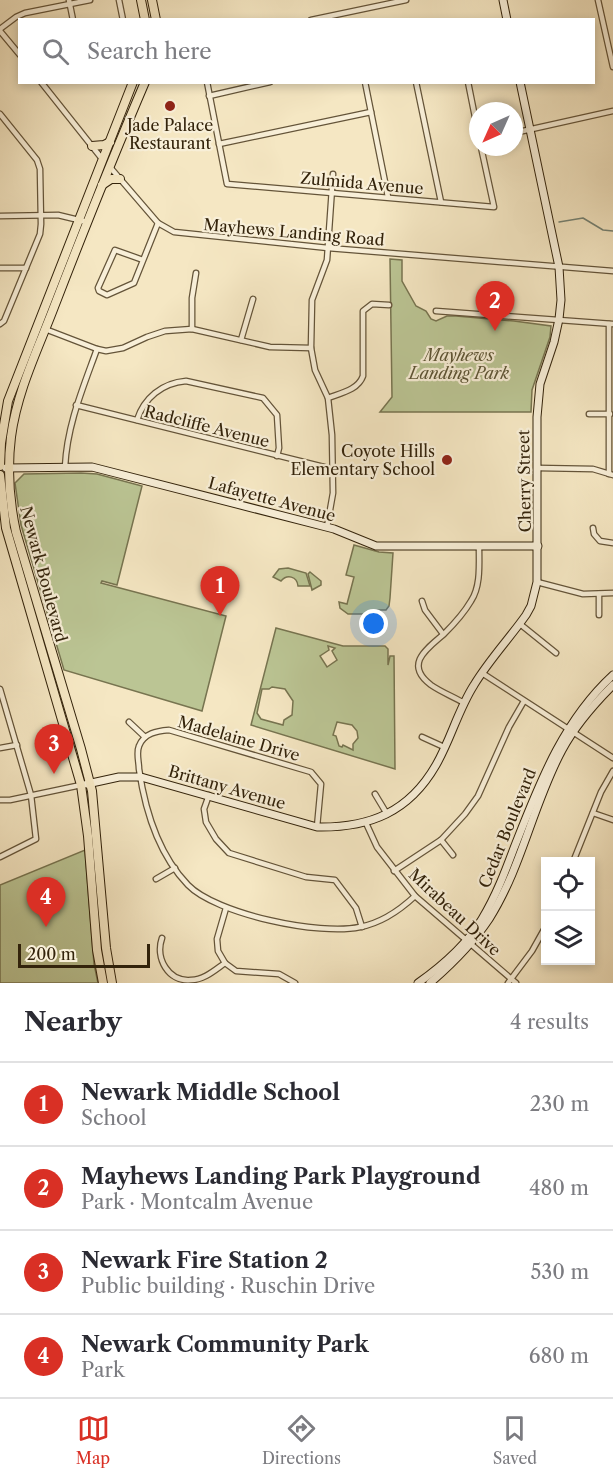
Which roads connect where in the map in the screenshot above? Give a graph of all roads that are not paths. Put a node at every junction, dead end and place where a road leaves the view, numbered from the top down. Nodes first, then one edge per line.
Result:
1 (90, 0) edge
2 (119, 0) edge
3 (141, 0) edge
4 (152, 0) edge
5 (406, 0) edge
6 (503, 0) edge
7 (598, 0) edge
8 (69, 2) edge
9 (350, 12) junction
10 (73, 18) edge
11 (123, 18) edge
12 (145, 18) edge
13 (156, 18) edge
14 (321, 18) edge
15 (351, 18) edge
16 (507, 18) edge
17 (0, 30) edge
18 (18, 53) edge
19 (613, 67) edge
20 (43, 84) edge
21 (132, 84) edge
22 (144, 84) edge
23 (207, 84) edge
24 (261, 84) edge
25 (365, 84) edge
26 (416, 84) edge
27 (468, 84) edge
28 (520, 84) edge
29 (209, 96) junction
30 (472, 102) edge
31 (613, 111) edge
32 (371, 112) junction
33 (0, 114) edge
34 (529, 130) junction
35 (523, 131) edge
36 (110, 142) junction
37 (219, 144) junction
38 (92, 146) junction
39 (483, 156) edge
40 (103, 159) junction
41 (109, 166) junction
42 (333, 174) dead end
43 (120, 179) junction
44 (101, 186) junction
45 (332, 193) junction
46 (388, 197) junction
47 (441, 202) junction
48 (40, 215) junction
49 (0, 216) edge
50 (83, 221) junction
51 (158, 223) junction
52 (328, 248) junction
53 (143, 260) junction
54 (559, 267) junction
55 (0, 268) edge
56 (26, 268) junction
57 (613, 271) edge
58 (196, 273) dead end
59 (253, 299) dead end
60 (389, 304) dead end
61 (436, 311) dead end
62 (559, 319) junction
63 (0, 324) edge
64 (611, 324) edge
65 (41, 327) junction
66 (192, 329) junction
67 (241, 340) junction
68 (311, 348) junction
69 (97, 349) junction
70 (328, 398) junction
71 (76, 405) junction
72 (3, 410) edge
73 (589, 414) dead end
74 (610, 414) junction
75 (137, 420) junction
76 (276, 456) junction
77 (3, 467) edge
78 (65, 467) junction
79 (538, 468) junction
80 (332, 469) junction
81 (611, 474) edge
82 (0, 476) edge
83 (327, 527) junction
84 (593, 528) dead end
85 (613, 543) edge
86 (479, 546) junction
87 (538, 546) junction
88 (537, 582) junction
89 (613, 593) edge
90 (599, 594) junction
91 (422, 601) dead end
92 (599, 615) dead end
93 (520, 624) junction
94 (443, 634) junction
95 (556, 653) dead end
96 (482, 673) junction
97 (613, 675) edge
98 (613, 684) edge
99 (0, 689) edge
100 (524, 701) junction
101 (464, 703) junction
102 (129, 722) dead end
103 (570, 731) junction
104 (145, 737) junction
105 (422, 737) dead end
106 (17, 745) junction
107 (444, 747) junction
108 (0, 748) edge
109 (613, 758) edge
110 (613, 771) edge
111 (141, 777) junction
112 (90, 783) junction
113 (81, 785) junction
114 (375, 794) dead end
115 (31, 795) junction
116 (209, 795) junction
117 (0, 800) edge
118 (593, 813) junction
119 (387, 814) junction
120 (613, 820) edge
121 (366, 824) junction
122 (317, 827) junction
123 (441, 840) junction
124 (453, 855) dead end
125 (0, 857) edge
126 (575, 857) edge
127 (175, 868) junction
128 (394, 871) junction
129 (156, 879) dead end
130 (415, 896) junction
131 (226, 908) junction
132 (362, 927) junction
133 (541, 935) edge
134 (162, 938) dead end
135 (468, 942) junction
136 (225, 963) junction
137 (512, 982) edge
138 (103, 983) edge
139 (112, 983) edge
140 (295, 983) edge
141 (418, 983) edge
142 (430, 983) edge

1 - 8 street
2 - 11 street
3 - 12 main road
4 - 13 main road
5 - 9 street
6 - 16 street
7 - 19 street
8 - 10 street
8 - 17 street
9 - 14 street
9 - 15 street
17 - 18 street
20 - 38 street, Mayhews Landing Road
21 - 36 main road, Newark Boulevard
22 - 41 main road, Newark Boulevard
23 - 29 street
24 - 29 street
25 - 32 street
26 - 47 street
27 - 30 street
28 - 34 street, Cherry Street
29 - 37 street
31 - 34 street
32 - 37 street
32 - 46 street
33 - 48 street
34 - 35 street
34 - 54 street, Cherry Street
36 - 38 main road
36 - 40 main road, Newark Boulevard
37 - 45 street, Zulmida Avenue
38 - 40 street, Mayhews Landing Road
39 - 47 street, Zulmida Avenue
40 - 41 street, Mayhews Landing Road
40 - 50 main road, Newark Boulevard
41 - 43 street, Mayhews Landing Road
41 - 44 main road, Newark Boulevard
42 - 45 street
43 - 44 main road
43 - 51 street, Mayhews Landing Road
44 - 50 main road, Newark Boulevard
45 - 46 street, Zulmida Avenue
45 - 52 street
46 - 47 street, Zulmida Avenue
48 - 49 street
48 - 50 street
48 - 56 street
50 - 65 main road, Newark Boulevard
51 - 52 street, Mayhews Landing Road
51 - 53 street
52 - 54 street, Mayhews Landing Road
52 - 68 street
53 - 53 street
54 - 57 street, Mayhews Landing Road
54 - 62 street, Cherry Street
55 - 56 street
56 - 63 street
58 - 66 street
59 - 67 street
60 - 70 street
61 - 62 street
62 - 64 street
62 - 79 street, Cherry Street
64 - 74 street
65 - 69 street
65 - 72 main road, Newark Boulevard
65 - 77 main road, Newark Boulevard
66 - 67 street
66 - 69 street
67 - 68 street
68 - 70 street
69 - 71 street
70 - 80 street
71 - 75 street, Radcliffe Avenue
71 - 78 street
72 - 77 main road, Newark Boulevard
73 - 74 street
74 - 81 street
75 - 76 street, Radcliffe Avenue
75 - 76 street
76 - 80 street, Radcliffe Avenue
77 - 78 street, Lafayette Avenue
77 - 112 main road, Newark Boulevard
78 - 83 street, Lafayette Avenue
79 - 81 street
79 - 87 street, Cherry Street
80 - 83 street
82 - 113 main road, Newark Boulevard
83 - 86 street, Lafayette Avenue
84 - 85 street
86 - 87 street, Lafayette Avenue
86 - 94 street
87 - 88 street, Cherry Street
88 - 90 street
88 - 93 street, Cherry Street
89 - 90 street
90 - 92 street
91 - 94 street
93 - 95 street
93 - 96 street, Cherry Street
94 - 101 street
96 - 100 street
96 - 101 street, Cherry Street
97 - 103 street, Cedar Boulevard
98 - 103 street, Cedar Boulevard
99 - 106 street
100 - 103 street
100 - 123 street
101 - 107 street, Cherry Street
102 - 104 street
103 - 109 street
103 - 135 street, Cedar Boulevard
104 - 111 street
104 - 122 street, Madelaine Drive
105 - 107 street
106 - 108 street
106 - 115 street
107 - 119 street, Cherry Street
110 - 118 street
111 - 112 street, Brittany Avenue
111 - 116 street, Brittany Avenue
111 - 127 street
112 - 113 street, Brittany Avenue
112 - 139 main road, Newark Boulevard
113 - 115 street
113 - 138 main road, Newark Boulevard
114 - 119 street
115 - 117 street
115 - 125 street
116 - 122 street, Brittany Avenue
116 - 132 street
118 - 120 street
118 - 126 street
119 - 121 street, Cherry Street
121 - 122 street, Brittany Avenue
121 - 128 street, Mirabeau Drive
123 - 124 street
123 - 128 street
127 - 129 street
127 - 131 street
128 - 130 street, Mirabeau Drive
130 - 132 street
130 - 135 street, Mirabeau Drive
131 - 132 street
131 - 136 street
133 - 137 street
134 - 136 street
135 - 137 street, Mirabeau Drive
135 - 141 street, Cedar Boulevard
135 - 142 street, Cedar Boulevard
136 - 140 street

